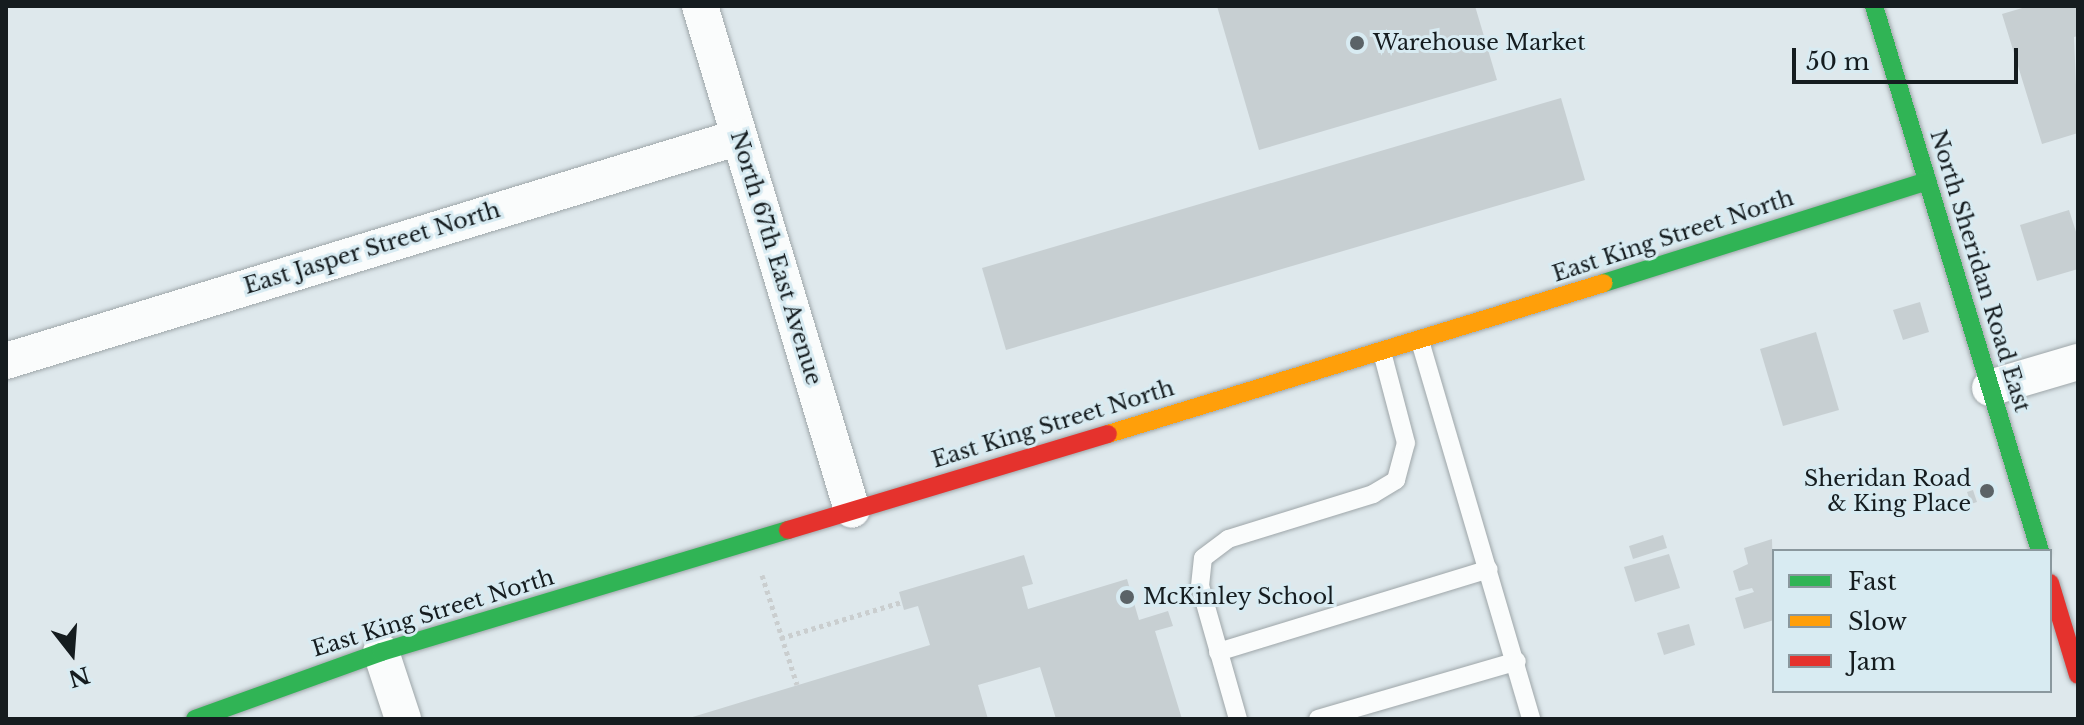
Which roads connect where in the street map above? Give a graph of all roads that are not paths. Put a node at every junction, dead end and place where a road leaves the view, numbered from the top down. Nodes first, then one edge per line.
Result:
1 (700, 6) edge
2 (1874, 6) edge
3 (739, 137) junction
4 (1927, 181) junction
5 (1420, 341) junction
6 (1382, 352) junction
7 (6, 361) edge
8 (2078, 362) edge
9 (1990, 388) junction
10 (852, 510) junction
11 (2039, 549) edge
12 (1489, 569) junction
13 (2052, 590) edge
14 (381, 652) junction
15 (1218, 652) junction
16 (1517, 661) junction
17 (2078, 675) edge
18 (195, 719) edge
19 (403, 719) edge
20 (1238, 719) edge
21 (1318, 719) edge
22 (1531, 719) edge

1 - 3 street, North 67th East Avenue
2 - 4 street, North Sheridan Road East
3 - 7 street, East Jasper Street North
3 - 10 street, North 67th East Avenue
4 - 5 street, East King Street North
4 - 9 street, North Sheridan Road East
5 - 6 street, East King Street North
5 - 12 lane
6 - 10 street, East King Street North
6 - 15 lane
8 - 9 street
9 - 11 street, North Sheridan Road East
10 - 14 street, East King Street North
12 - 15 lane
12 - 16 lane
13 - 17 street
14 - 18 street, East King Street North
14 - 19 street
15 - 20 lane
16 - 21 lane
16 - 22 lane

